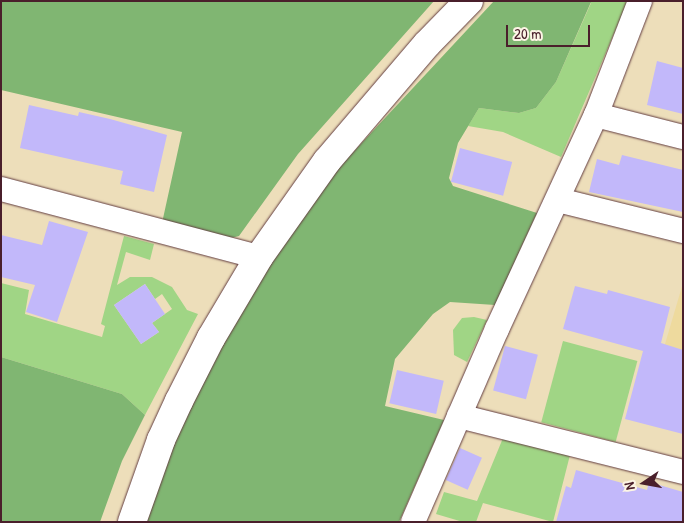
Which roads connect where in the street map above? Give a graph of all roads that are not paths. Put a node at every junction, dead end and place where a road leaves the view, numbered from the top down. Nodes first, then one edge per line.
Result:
1 (469, 1) edge
2 (640, 1) edge
3 (596, 115) junction
4 (683, 137) edge
5 (1, 189) edge
6 (558, 200) junction
7 (683, 231) edge
8 (259, 257) junction
9 (459, 416) junction
10 (683, 472) edge
11 (132, 522) edge
12 (413, 522) edge

1 - 8 street
2 - 3 street
3 - 4 street
3 - 6 street
5 - 8 street
6 - 7 street
6 - 9 street
8 - 11 street
9 - 10 street
9 - 12 street

